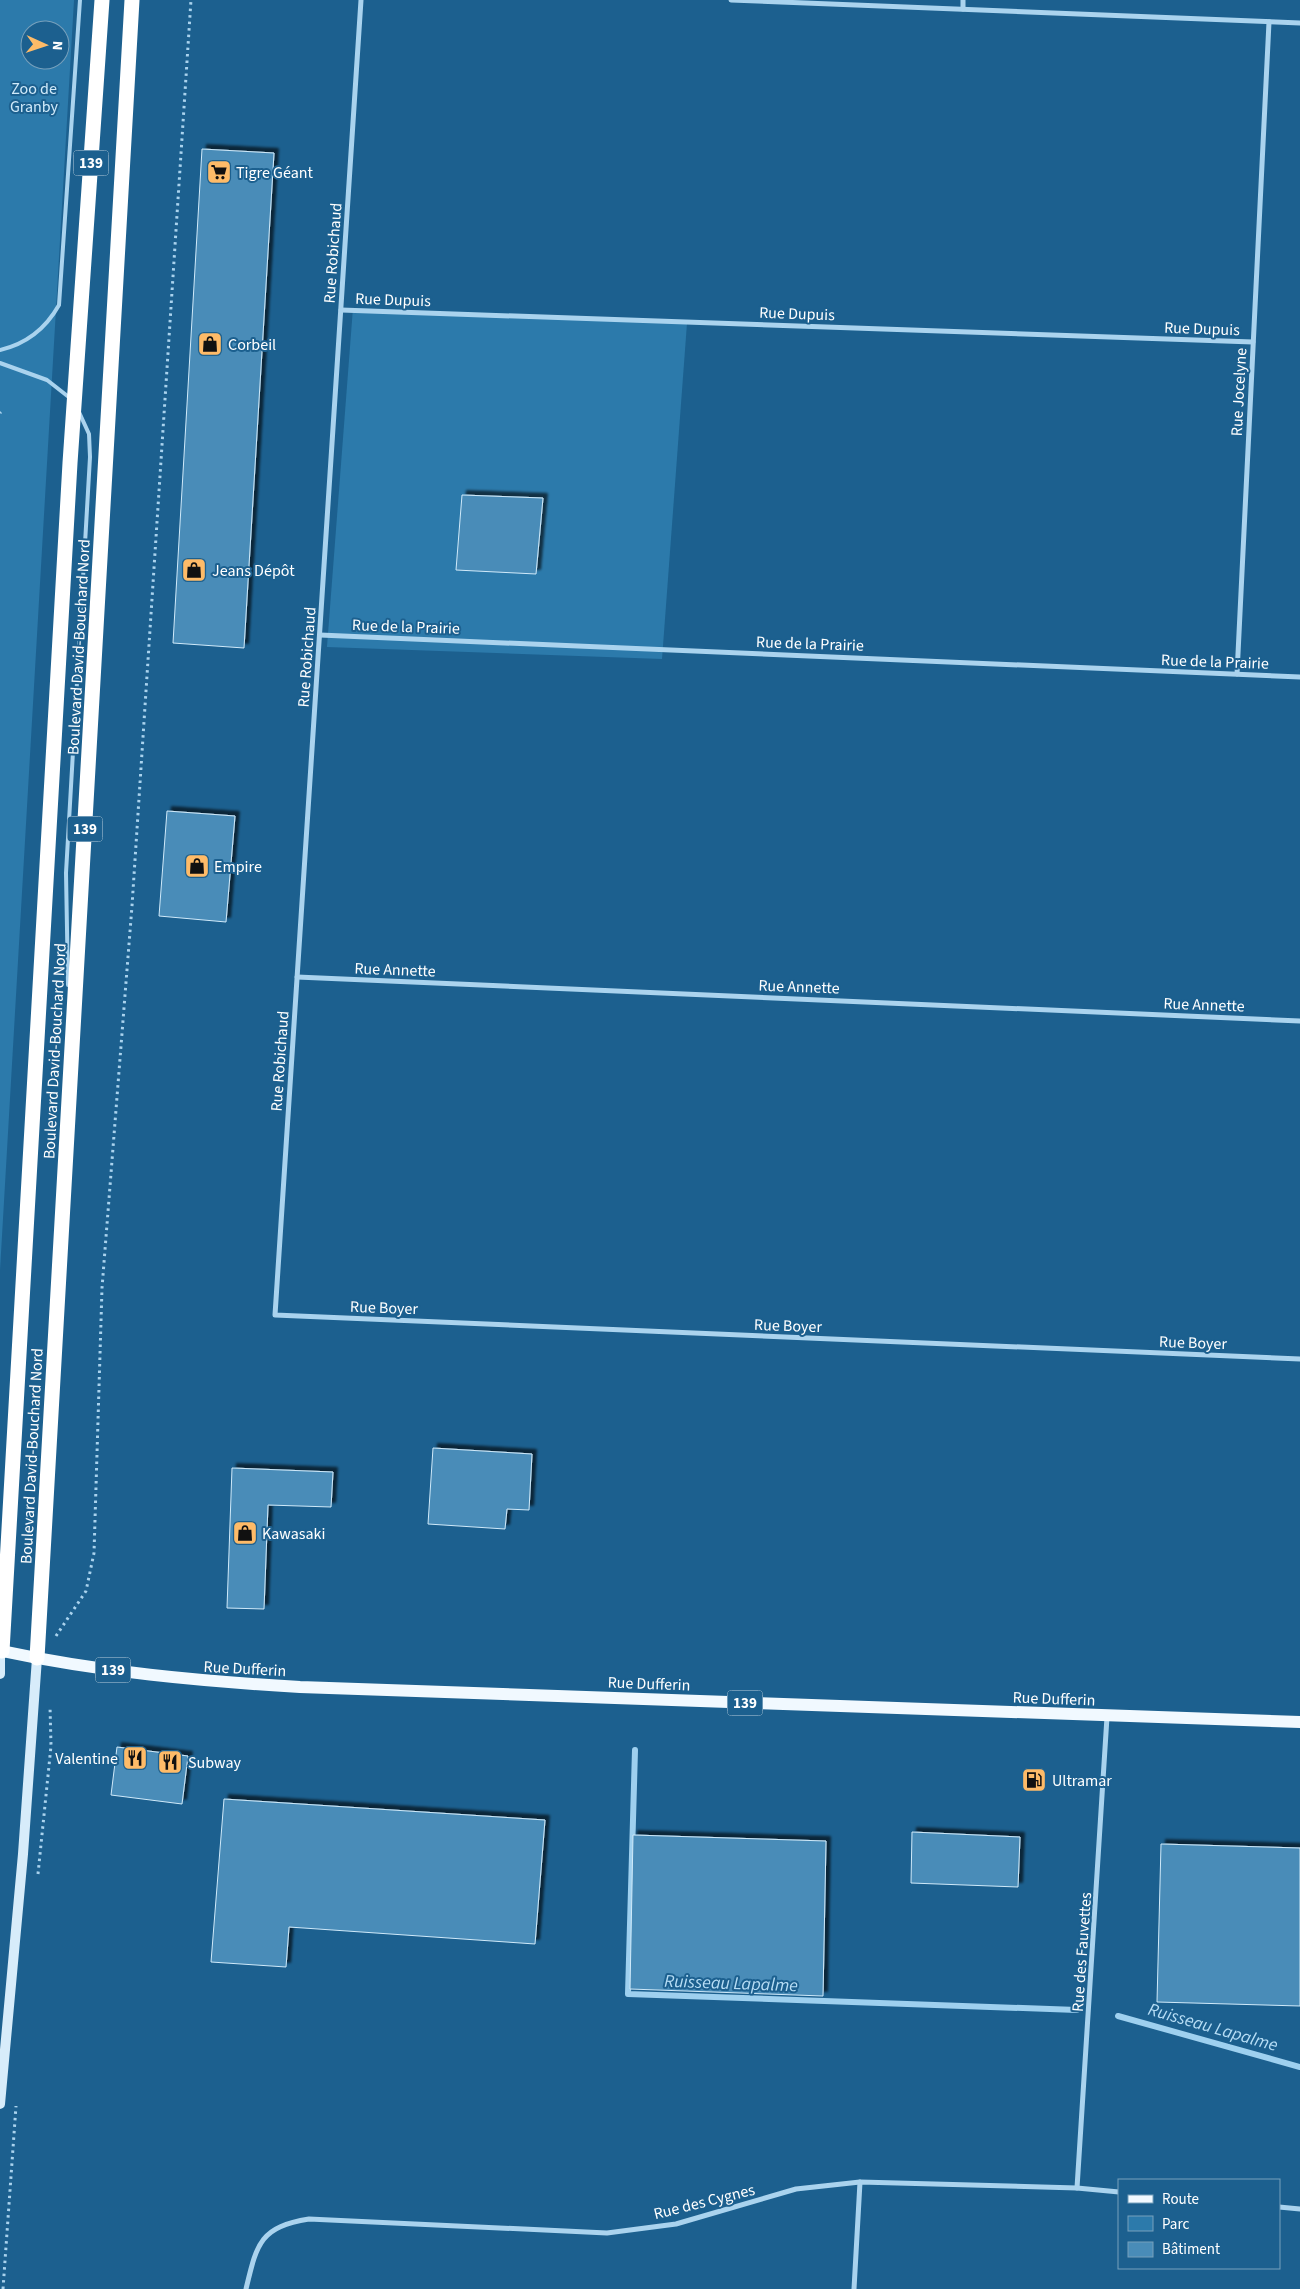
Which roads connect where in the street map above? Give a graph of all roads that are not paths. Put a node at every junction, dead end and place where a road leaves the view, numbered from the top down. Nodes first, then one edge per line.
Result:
1 (80, 0) edge
2 (102, 0) edge
3 (132, 0) edge
4 (361, 0) edge
5 (731, 0) edge
6 (963, 0) edge
7 (963, 9) junction
8 (1269, 22) junction
9 (1300, 23) edge
10 (341, 310) junction
11 (1253, 342) junction
12 (0, 350) edge
13 (0, 363) edge
14 (75, 404) junction
15 (320, 635) junction
16 (1237, 674) junction
17 (1300, 677) edge
18 (297, 977) junction
19 (68, 988) dead end
20 (69, 998) dead end
21 (1300, 1021) edge
22 (71, 1075) junction
23 (275, 1315) joint
24 (1300, 1360) edge
25 (13, 1480) junction
26 (0, 1525) edge
27 (1, 1651) edge
28 (37, 1658) junction
29 (0, 1674) edge
30 (1107, 1717) junction
31 (1300, 1722) edge
32 (0, 2104) edge
33 (860, 2182) junction
34 (1077, 2188) junction
35 (1118, 2192) edge
36 (1280, 2207) edge
37 (1300, 2209) edge
38 (246, 2289) edge
39 (854, 2289) edge

1 - 12 lane
2 - 14 highway, Boulevard David-Bouchard Nord / 139
3 - 22 highway, Boulevard David-Bouchard Nord / 139
4 - 10 street, Rue Robichaud
5 - 7 street
6 - 7 street
7 - 8 street
8 - 9 street
8 - 11 street, Rue Jocelyne
10 - 11 street, Rue Dupuis
10 - 15 street, Rue Robichaud
11 - 16 street, Rue Jocelyne
13 - 14 lane
14 - 19 lane
14 - 25 highway, Boulevard David-Bouchard Nord / 139
15 - 16 street, Rue de la Prairie
15 - 18 street, Rue Robichaud
16 - 17 street, Rue de la Prairie
18 - 21 street, Rue Annette
18 - 23 street, Rue Robichaud
20 - 22 lane
22 - 28 highway, Boulevard David-Bouchard Nord / 139
23 - 24 street, Rue Boyer
25 - 26 highway
25 - 27 highway, Boulevard David-Bouchard Nord / 139
27 - 28 main road, Rue Dufferin / 139
27 - 29 street, Boulevard David-Bouchard Nord
28 - 30 main road, Rue Dufferin / 139
28 - 32 street, Boulevard David-Bouchard Nord
30 - 31 main road, Rue Dufferin / 139
30 - 34 street, Rue des Fauvettes
33 - 34 street, Rue des Cygnes
33 - 38 street, Rue des Cygnes
33 - 39 street
34 - 35 street, Rue des Cygnes
36 - 37 street

